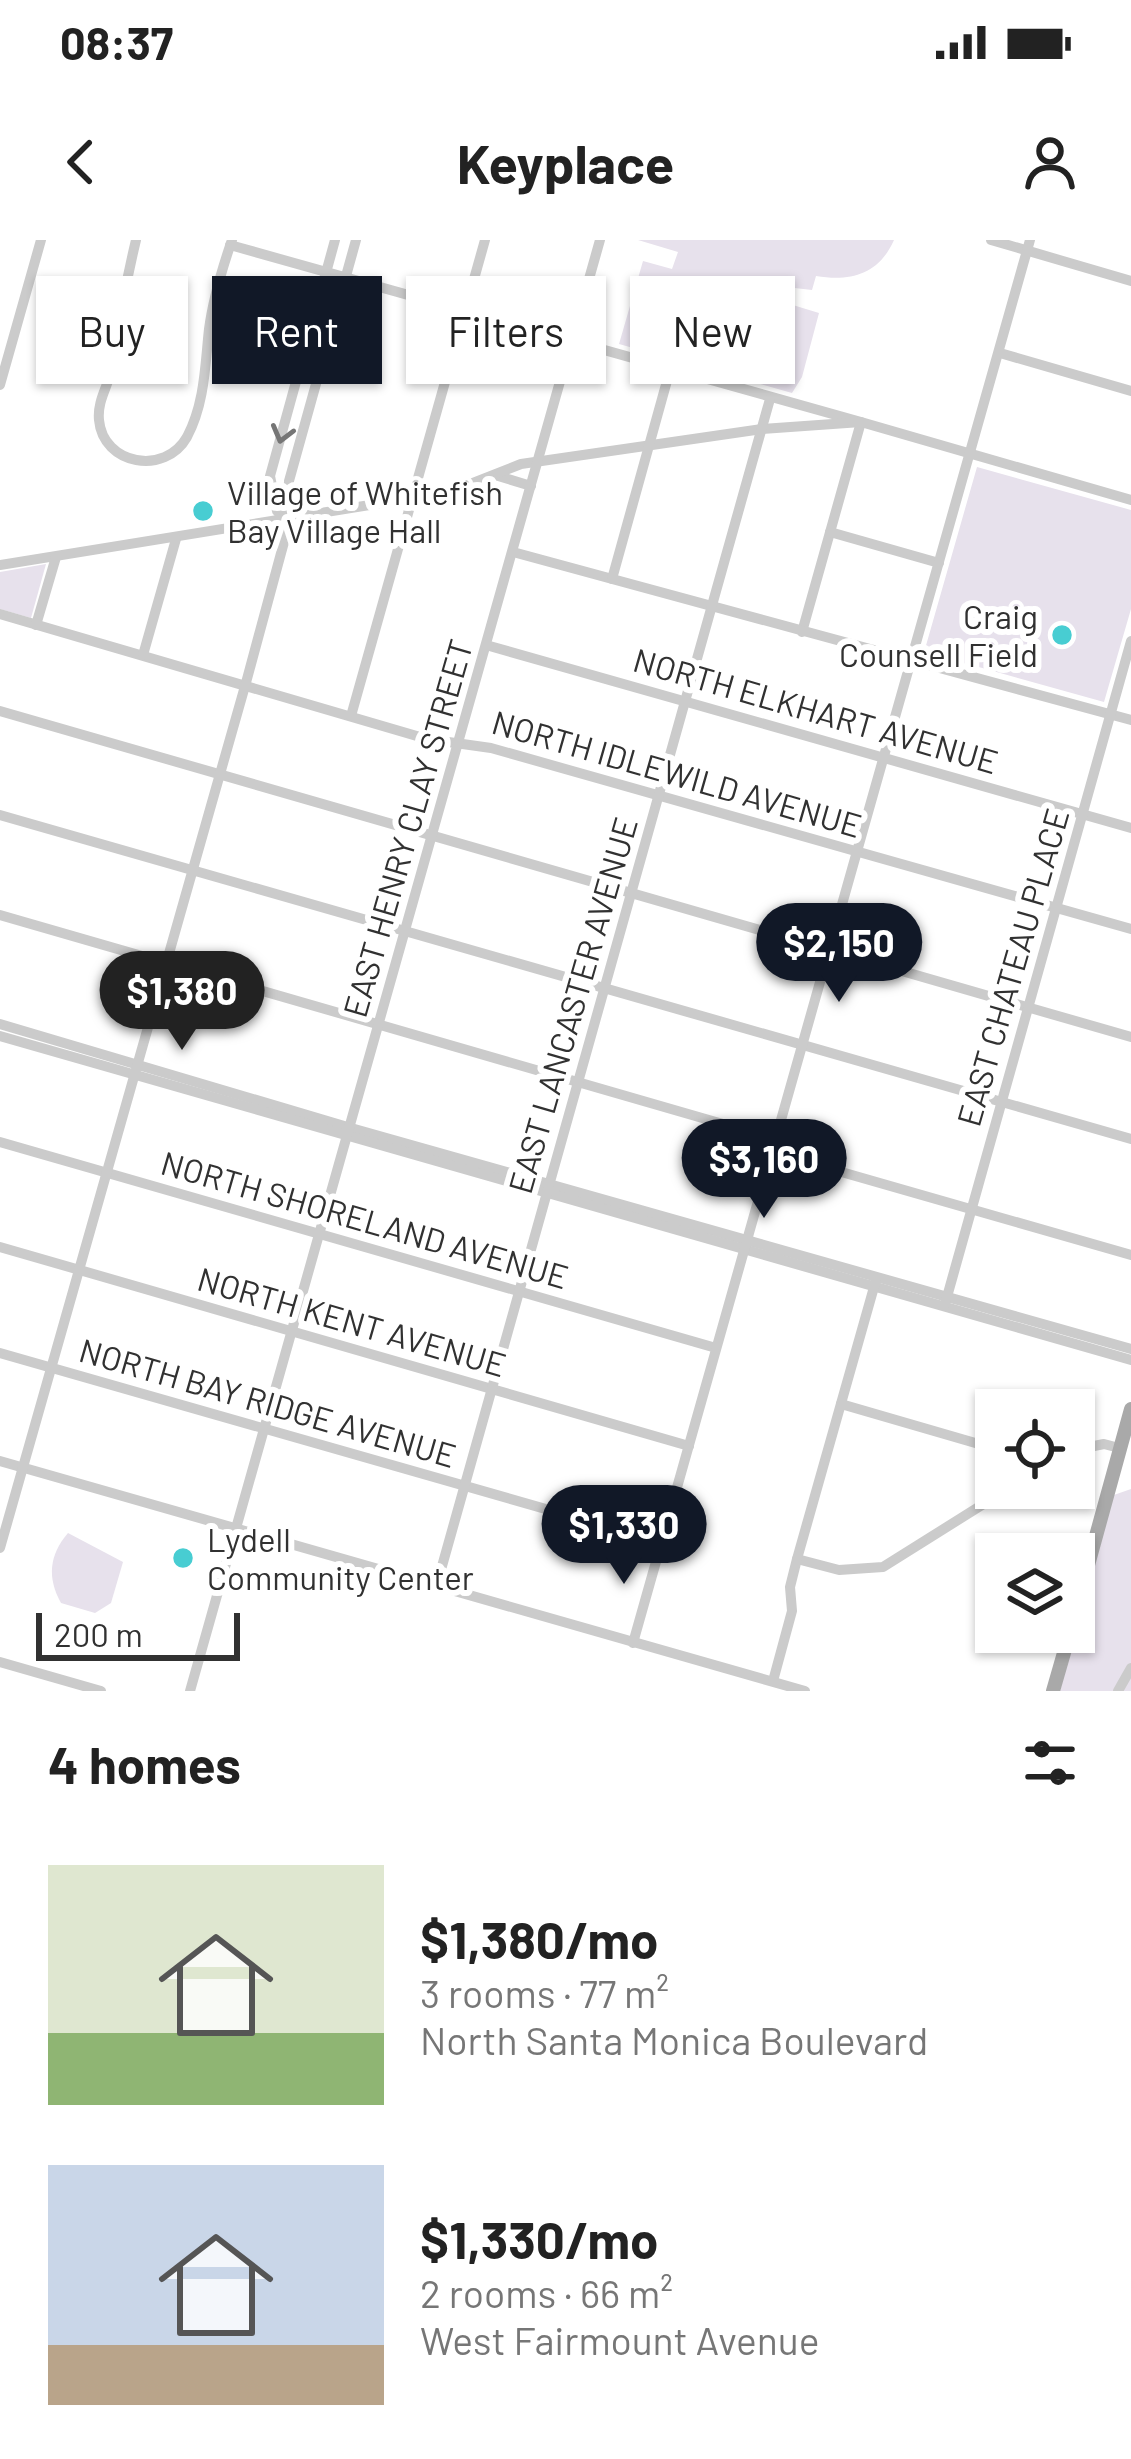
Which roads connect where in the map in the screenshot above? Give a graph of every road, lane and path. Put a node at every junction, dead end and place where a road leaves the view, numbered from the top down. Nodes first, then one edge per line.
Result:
1 (41, 240) edge
2 (136, 240) edge
3 (335, 240) edge
4 (356, 240) edge
5 (485, 240) edge
6 (600, 240) edge
7 (991, 240) edge
8 (231, 243) edge
9 (1028, 245) edge
10 (326, 272) junction
11 (342, 276) edge
12 (346, 276) edge
13 (475, 276) edge
14 (590, 276) edge
15 (1131, 281) edge
16 (1000, 353) junction
17 (316, 384) edge
18 (445, 384) edge
19 (560, 384) edge
20 (666, 384) edge
21 (718, 384) edge
22 (0, 385) edge
23 (1131, 391) edge
24 (770, 399) junction
25 (861, 422) junction
26 (762, 429) junction
27 (648, 448) junction
28 (971, 454) junction
29 (538, 461) junction
30 (492, 474) junction
31 (531, 485) junction
32 (412, 500) junction
33 (1131, 500) edge
34 (286, 520) junction
35 (830, 532) junction
36 (176, 538) junction
37 (513, 552) junction
38 (56, 557) junction
39 (939, 563) junction
40 (0, 565) edge
41 (612, 579) junction
42 (711, 607) junction
43 (0, 614) edge
44 (36, 625) junction
45 (802, 632) junction
46 (1131, 641) edge
47 (487, 645) junction
48 (143, 656) junction
49 (911, 662) junction
50 (245, 686) junction
51 (686, 700) junction
52 (0, 711) edge
53 (1110, 714) junction
54 (351, 716) junction
55 (1131, 720) edge
56 (459, 743) junction
57 (884, 757) junction
58 (219, 776) junction
59 (658, 795) junction
60 (0, 814) edge
61 (1083, 814) junction
62 (1131, 828) edge
63 (433, 837) junction
64 (858, 852) junction
65 (193, 870) junction
66 (630, 894) junction
67 (1056, 908) junction
68 (0, 915) edge
69 (1131, 929) edge
70 (406, 933) junction
71 (830, 950) junction
72 (167, 964) junction
73 (604, 988) junction
74 (1028, 1008) junction
75 (0, 1024) edge
76 (380, 1026) junction
77 (0, 1036) edge
78 (1131, 1036) edge
79 (803, 1045) junction
80 (136, 1070) junction
81 (579, 1082) junction
82 (1001, 1102) junction
83 (349, 1133) junction
84 (1131, 1138) edge
85 (777, 1140) junction
86 (0, 1142) edge
87 (107, 1173) junction
88 (549, 1189) junction
89 (971, 1210) junction
90 (320, 1234) junction
91 (747, 1246) junction
92 (0, 1247) edge
93 (1131, 1255) edge
94 (80, 1270) junction
95 (875, 1282) junction
96 (519, 1292) junction
97 (945, 1302) junction
98 (293, 1332) junction
99 (716, 1348) junction
100 (1131, 1349) edge
101 (0, 1353) edge
102 (1131, 1360) edge
103 (52, 1368) junction
104 (492, 1390) junction
105 (842, 1404) junction
106 (1131, 1409) edge
107 (265, 1430) junction
108 (975, 1443) edge
109 (689, 1446) junction
110 (1095, 1446) edge
111 (1119, 1448) junction
112 (0, 1462) edge
113 (23, 1468) junction
114 (464, 1487) junction
115 (976, 1509) edge
116 (238, 1529) junction
117 (1095, 1538) edge
118 (661, 1542) junction
119 (0, 1548) edge
120 (796, 1559) junction
121 (437, 1584) junction
122 (633, 1643) junction
123 (1064, 1653) edge
124 (0, 1662) edge
125 (1131, 1668) edge
126 (773, 1681) junction
127 (101, 1691) edge
128 (190, 1691) edge
129 (805, 1691) edge
130 (1053, 1691) edge
131 (1118, 1691) edge

1 - 22 street
2 - 8 street
3 - 10 street
4 - 12 street
5 - 13 street
6 - 14 street, EAST HENRY CLAY STREET
7 - 9 street
8 - 10 street
9 - 15 street
9 - 16 street
10 - 11 street
10 -> 34 street
16 - 23 street
16 - 28 street
17 - 34 street
18 - 32 street
19 - 29 street, EAST HENRY CLAY STREET
20 - 27 street
21 - 24 street
24 - 25 street
24 - 26 street, EAST LANCASTER AVENUE
25 - 26 street
25 - 28 street
25 - 35 street
26 - 27 street
26 - 42 street, EAST LANCASTER AVENUE
27 - 29 street
27 - 41 street
28 - 33 street
28 - 39 street
29 - 30 street
29 - 31 street, EAST HENRY CLAY STREET
30 - 31 street
30 - 32 street
31 - 37 street, EAST HENRY CLAY STREET
32 - 34 street
32 - 54 street
34 - 36 street
34 - 50 street
35 - 39 street
35 - 45 street
36 - 38 street
36 - 48 street
37 - 41 street
37 - 47 street, EAST HENRY CLAY STREET
38 - 40 street
38 - 44 street
39 - 49 street
41 - 42 street
42 - 45 street
42 - 51 street, EAST LANCASTER AVENUE
43 - 44 street, NORTH IDLEWILD AVENUE
44 - 48 street, NORTH IDLEWILD AVENUE
45 - 49 street
46 - 53 street, EAST CHATEAU PLACE
47 - 51 street, NORTH ELKHART AVENUE
47 - 56 street, EAST HENRY CLAY STREET
48 - 50 street, NORTH IDLEWILD AVENUE
49 - 53 street
49 - 57 street
50 - 54 street, NORTH IDLEWILD AVENUE
50 - 58 street
51 - 57 street, NORTH ELKHART AVENUE
51 - 59 street, EAST LANCASTER AVENUE
52 - 58 street
53 - 55 street
53 - 61 street, EAST CHATEAU PLACE
54 - 56 street, NORTH IDLEWILD AVENUE
56 - 59 street, NORTH IDLEWILD AVENUE
56 - 63 street, EAST HENRY CLAY STREET
57 - 61 street, NORTH ELKHART AVENUE
57 - 64 street
58 - 63 street
58 - 65 street
59 - 64 street, NORTH IDLEWILD AVENUE
59 - 66 street, EAST LANCASTER AVENUE
60 - 65 street
61 - 62 street, NORTH ELKHART AVENUE
61 - 67 street, EAST CHATEAU PLACE
63 - 66 street
63 - 70 street, EAST HENRY CLAY STREET
64 - 67 street, NORTH IDLEWILD AVENUE
64 - 71 street
65 - 70 street
65 - 72 street
66 - 71 street
66 - 73 street, EAST LANCASTER AVENUE
67 - 69 street, NORTH IDLEWILD AVENUE
67 - 74 street, EAST CHATEAU PLACE
68 - 72 street
70 - 73 street
70 - 76 street, EAST HENRY CLAY STREET
71 - 74 street
71 - 79 street
72 - 76 street
72 - 80 street
73 - 79 street
73 - 81 street, EAST LANCASTER AVENUE
74 - 78 street
74 - 82 street, EAST CHATEAU PLACE
75 - 80 street
76 - 81 street
76 - 83 street, EAST HENRY CLAY STREET
77 - 80 street
79 - 82 street
79 - 85 street
80 - 83 street
80 - 87 street
81 - 85 street
81 - 88 street, EAST LANCASTER AVENUE
82 - 84 street
82 - 89 street, EAST CHATEAU PLACE
83 - 88 street
83 - 90 street, EAST HENRY CLAY STREET
85 - 89 street
85 - 91 street
86 - 87 street, NORTH SHORELAND AVENUE
87 - 90 street, NORTH SHORELAND AVENUE
87 - 94 street
88 - 91 street
88 - 96 street, EAST LANCASTER AVENUE
89 - 93 street
89 - 97 street, EAST CHATEAU PLACE
90 - 96 street, NORTH SHORELAND AVENUE
90 - 98 street, EAST HENRY CLAY STREET
91 - 95 street
91 - 99 street
92 - 94 street, NORTH KENT AVENUE
94 - 98 street, NORTH KENT AVENUE
94 - 103 street
95 - 97 street
95 - 105 street
96 - 99 street, NORTH SHORELAND AVENUE
96 - 104 street, EAST LANCASTER AVENUE
97 - 100 street
97 - 102 street
98 - 104 street, NORTH KENT AVENUE
98 - 107 street, EAST HENRY CLAY STREET
99 - 109 street
101 - 103 street, NORTH BAY RIDGE AVENUE
103 - 107 street, NORTH BAY RIDGE AVENUE
103 - 113 street
104 - 109 street, NORTH KENT AVENUE
104 - 114 street, EAST LANCASTER AVENUE
105 - 108 street
105 - 120 street
106 - 111 main road
107 - 114 street, NORTH BAY RIDGE AVENUE
107 - 116 street, EAST HENRY CLAY STREET
109 - 118 street
110 - 111 street
111 - 117 main road
112 - 113 street
113 - 116 street
113 - 119 street
114 - 118 street, NORTH BAY RIDGE AVENUE
114 - 121 street, EAST LANCASTER AVENUE
115 - 120 street
116 - 121 street
116 - 128 street, EAST HENRY CLAY STREET
118 - 122 street
120 - 126 street
121 - 122 street
122 - 126 street
123 - 130 main road
124 - 127 street
125 - 131 street
126 - 129 street

